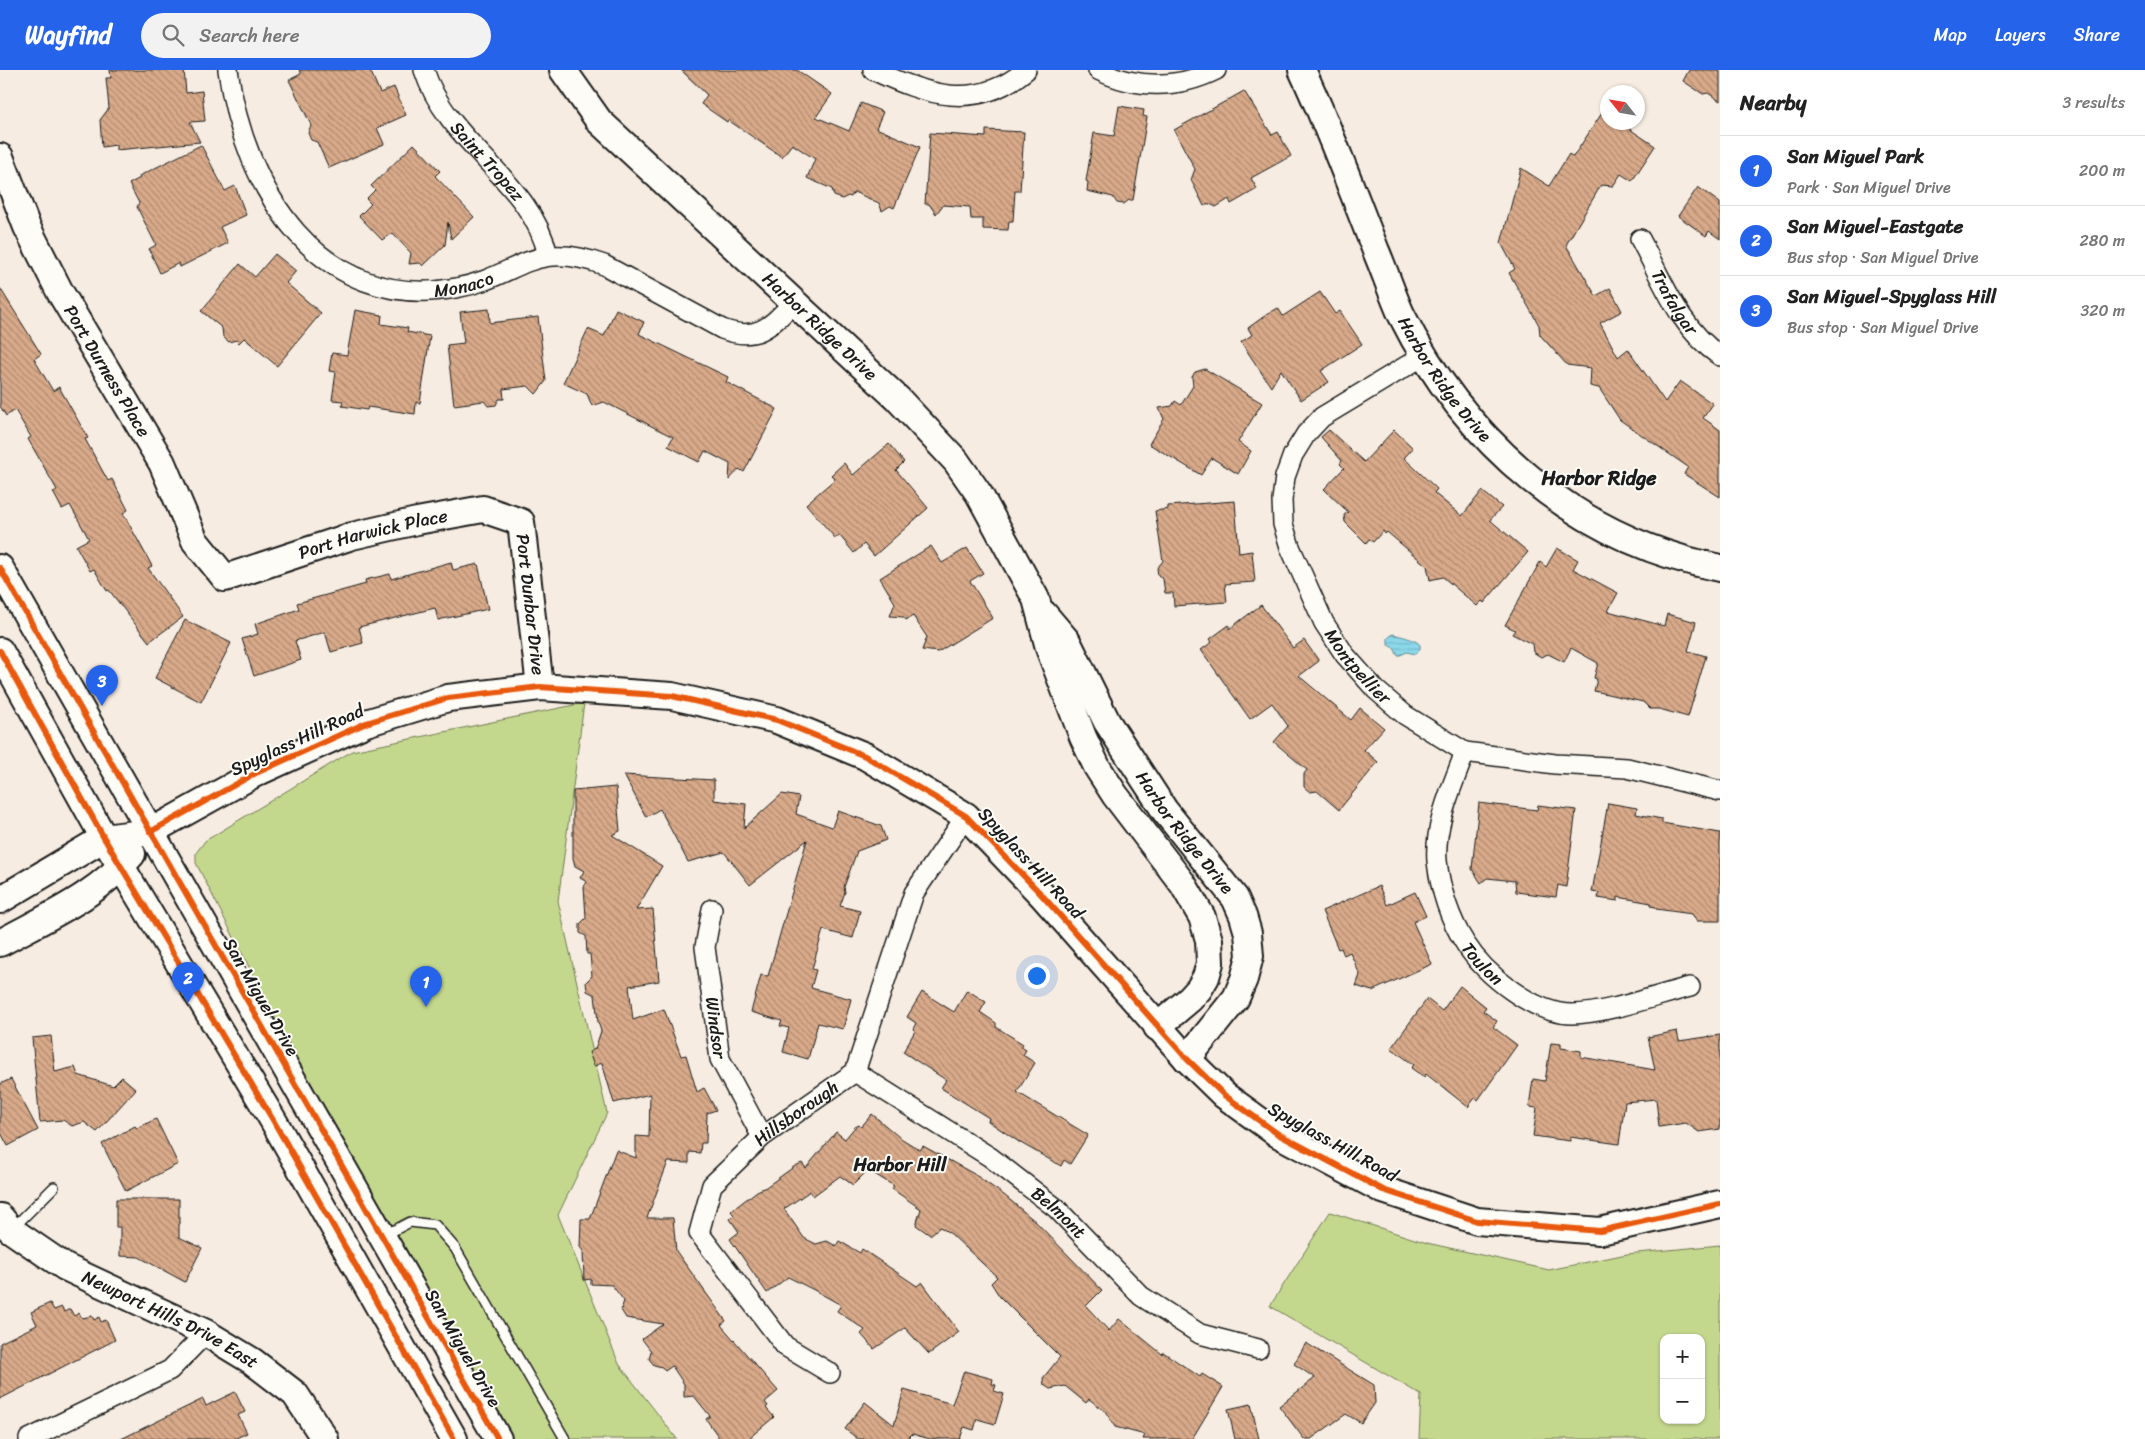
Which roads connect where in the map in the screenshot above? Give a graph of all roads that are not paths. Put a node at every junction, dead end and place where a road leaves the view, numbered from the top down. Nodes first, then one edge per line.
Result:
1 (228, 70) edge
2 (424, 70) edge
3 (563, 70) edge
4 (873, 70) edge
5 (1026, 70) edge
6 (1098, 70) edge
7 (1216, 70) edge
8 (1302, 70) edge
9 (0, 158) edge
10 (1640, 239) dead end
11 (548, 256) junction
12 (794, 302) junction
13 (1423, 356) junction
14 (1720, 356) edge
15 (521, 522) joint
16 (0, 568) edge
17 (1720, 568) edge
18 (226, 578) joint
19 (1041, 611) junction
20 (0, 651) edge
21 (540, 687) junction
22 (1465, 752) junction
23 (1720, 791) edge
24 (966, 816) junction
25 (150, 832) junction
26 (104, 838) junction
27 (121, 867) junction
28 (0, 900) edge
29 (1239, 906) junction
30 (712, 909) dead end
31 (1203, 920) junction
32 (0, 943) edge
33 (1690, 987) dead end
34 (1157, 1027) junction
35 (1187, 1059) junction
36 (855, 1072) junction
37 (762, 1138) junction
38 (54, 1187) dead end
39 (1720, 1204) edge
40 (6, 1223) edge
41 (382, 1237) junction
42 (206, 1333) junction
43 (1258, 1349) dead end
44 (830, 1373) dead end
45 (29, 1439) edge
46 (325, 1439) edge
47 (454, 1439) edge
48 (498, 1439) edge
49 (566, 1439) edge

1 - 11 street, Monaco
2 - 11 street, Saint Tropez
3 - 12 street, Harbor Ridge Drive
4 - 5 street
6 - 7 street
8 - 13 street, Harbor Ridge Drive
9 - 18 street, Port Durness Place
10 - 14 street, Trafalgar
11 - 12 street, Monaco
12 - 19 street, Harbor Ridge Drive
13 - 17 street, Harbor Ridge Drive
13 - 22 street, Montpellier
15 - 18 street, Port Harwick Place
15 - 21 street, Port Dunbar Drive
16 - 25 street, San Miguel Drive
19 - 29 street, Harbor Ridge Drive
19 - 31 street, Harbor Ridge Drive
20 - 26 street
21 - 24 street, Spyglass Hill Road
21 - 25 street, Spyglass Hill Road
22 - 23 street, Montpellier
22 - 33 street, Toulon
24 - 34 street, Spyglass Hill Road
24 - 36 street, Hillsborough
25 - 26 street
25 - 27 street
25 - 41 street, San Miguel Drive
26 - 27 street
26 - 28 street
27 - 32 street
27 - 47 street
29 - 31 street
29 - 35 street, Harbor Ridge Drive
30 - 37 street, Windsor
31 - 34 street, Harbor Ridge Drive
34 - 35 street, Spyglass Hill Road
35 - 39 street, Spyglass Hill Road
36 - 37 street, Hillsborough
36 - 43 street, Belmont
37 - 44 street, Hillsborough
38 - 40 lane
40 - 42 street, Newport Hills Drive East
41 - 48 street, San Miguel Drive
41 - 49 lane
42 - 45 street
42 - 46 street, Newport Hills Drive East

